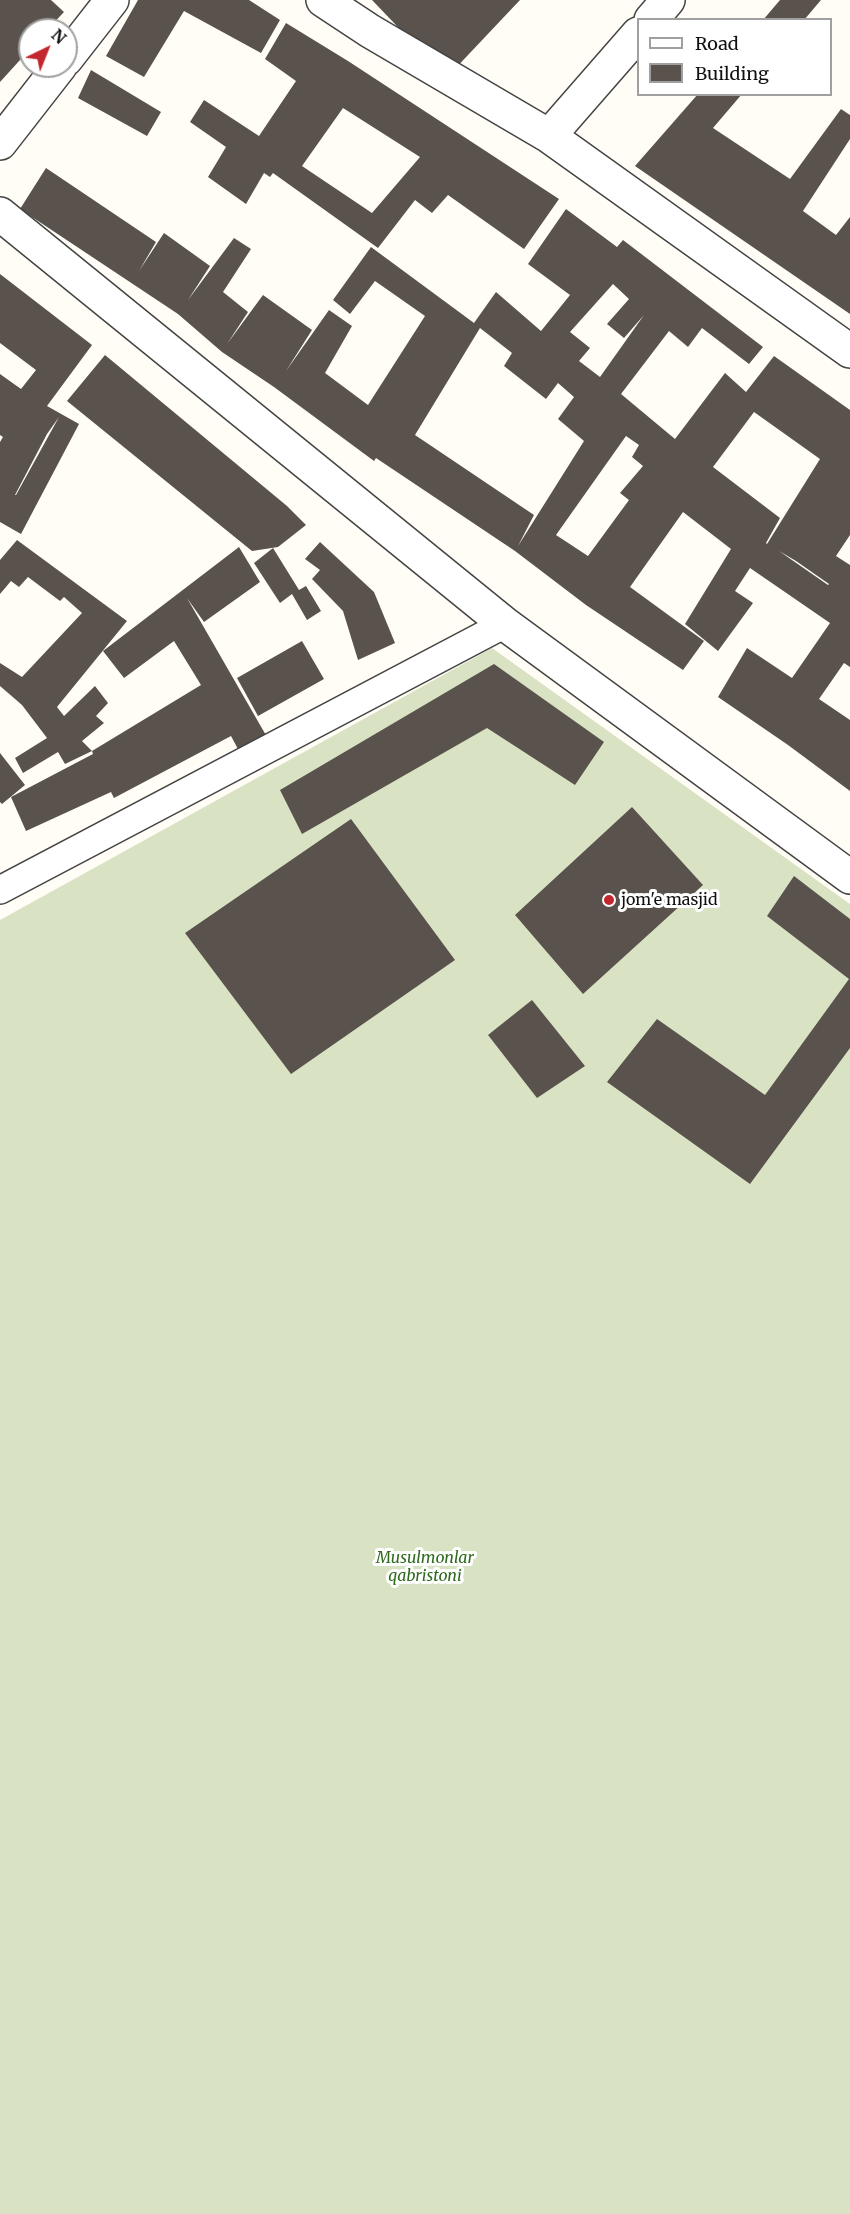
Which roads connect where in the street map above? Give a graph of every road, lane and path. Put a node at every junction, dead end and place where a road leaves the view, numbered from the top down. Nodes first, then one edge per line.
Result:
1 (112, 0) edge
2 (323, 0) edge
3 (668, 0) edge
4 (653, 18) edge
5 (637, 36) edge
6 (78, 43) edge
7 (51, 78) edge
8 (549, 136) junction
9 (0, 143) edge
10 (0, 214) edge
11 (850, 351) edge
12 (505, 624) junction
13 (850, 877) edge
14 (0, 890) edge

1 - 6 street
2 - 8 street
3 - 4 street
5 - 8 street
7 - 9 street
8 - 11 street
10 - 12 street
12 - 13 street
12 - 14 street

